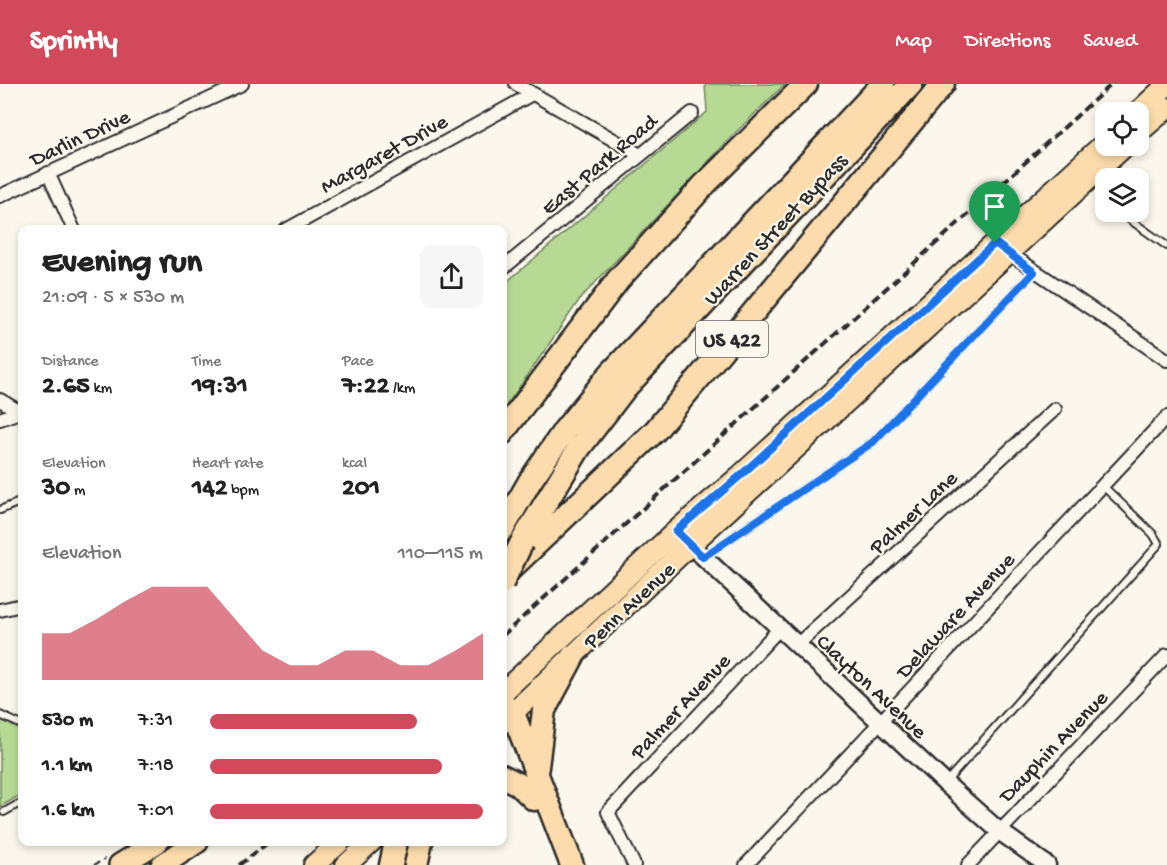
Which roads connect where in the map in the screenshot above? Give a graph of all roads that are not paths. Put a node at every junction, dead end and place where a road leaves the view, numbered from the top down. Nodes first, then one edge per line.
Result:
1 (242, 84) edge
2 (516, 84) edge
3 (806, 84) edge
4 (883, 84) edge
5 (911, 84) edge
6 (943, 84) edge
7 (1167, 86) edge
8 (532, 94) junction
9 (1149, 102) edge
10 (1167, 108) edge
11 (692, 113) dead end
12 (1149, 124) edge
13 (1095, 153) edge
14 (640, 155) junction
15 (1113, 156) edge
16 (48, 173) junction
17 (0, 196) edge
18 (1133, 222) edge
19 (72, 225) edge
20 (295, 225) edge
21 (1167, 246) edge
22 (1001, 248) junction
23 (507, 265) edge
24 (1034, 272) junction
25 (1167, 360) edge
26 (0, 400) edge
27 (1054, 409) dead end
28 (18, 410) edge
29 (18, 413) edge
30 (1167, 417) edge
31 (0, 419) edge
32 (507, 426) edge
33 (1103, 485) junction
34 (18, 503) edge
35 (0, 510) edge
36 (507, 521) edge
37 (676, 531) junction
38 (696, 551) junction
39 (507, 571) edge
40 (507, 573) edge
41 (18, 608) edge
42 (0, 610) edge
43 (780, 628) junction
44 (797, 645) junction
45 (1167, 655) edge
46 (573, 656) junction
47 (507, 688) edge
48 (507, 713) edge
49 (0, 715) edge
50 (507, 719) edge
51 (507, 721) edge
52 (18, 723) edge
53 (880, 724) junction
54 (536, 775) junction
55 (507, 778) edge
56 (945, 783) junction
57 (534, 799) junction
58 (18, 804) edge
59 (4, 812) dead end
60 (999, 831) junction
61 (151, 846) edge
62 (191, 846) edge
63 (335, 846) edge
64 (367, 846) edge
65 (421, 846) edge
66 (422, 846) edge
67 (120, 865) edge
68 (162, 865) edge
69 (314, 865) edge
70 (346, 865) edge
71 (416, 865) edge
72 (424, 865) edge
73 (560, 865) edge
74 (572, 865) edge
75 (634, 865) edge
76 (746, 865) edge
77 (968, 865) edge
78 (1047, 865) edge

1 - 16 street, Darlin Drive
2 - 8 street
3 - 32 highway
4 - 36 highway, Warren Street Bypass
5 - 40 highway, Warren Street Bypass, bridge
6 - 39 highway, US 422
7 - 9 main road
8 - 14 street
8 - 20 street, Margaret Drive
10 - 12 main road
11 - 14 street, East Park Road
13 - 22 main road, Penn Avenue
14 - 23 street, East Park Road
15 - 22 main road, Penn Avenue
16 - 17 street, Darlin Drive
16 - 19 street
18 - 21 lane
22 - 24 street
22 - 37 main road, Penn Avenue
22 - 38 main road, Penn Avenue
24 - 25 street
24 - 38 lane
26 - 28 street
27 - 44 street, Palmer Lane
29 - 31 street
30 - 33 street, Delaware Avenue
33 - 53 street, Delaware Avenue
33 - 56 lane
34 - 35 lane
37 - 38 street, Clayton Avenue
37 - 47 main road, Penn Avenue
38 - 43 street, Clayton Avenue
38 - 46 main road, Penn Avenue
41 - 42 street
43 - 44 street, Clayton Avenue
43 - 75 street, Palmer Avenue
44 - 53 street, Clayton Avenue
45 - 60 street, Dauphin Avenue
46 - 48 main road, Penn Avenue
46 - 54 highway
49 - 52 lane
50 - 54 highway
51 - 57 highway
53 - 56 street, Clayton Avenue
53 - 76 street, Delaware Avenue
54 - 74 highway
55 - 57 highway
56 - 60 street, Clayton Avenue
57 - 73 highway
58 - 59 lane
60 - 77 street, Dauphin Avenue
60 - 78 street, Clayton Avenue
61 - 67 highway
62 - 68 highway
63 - 69 main road
64 - 70 main road
65 - 71 highway
66 - 72 highway

